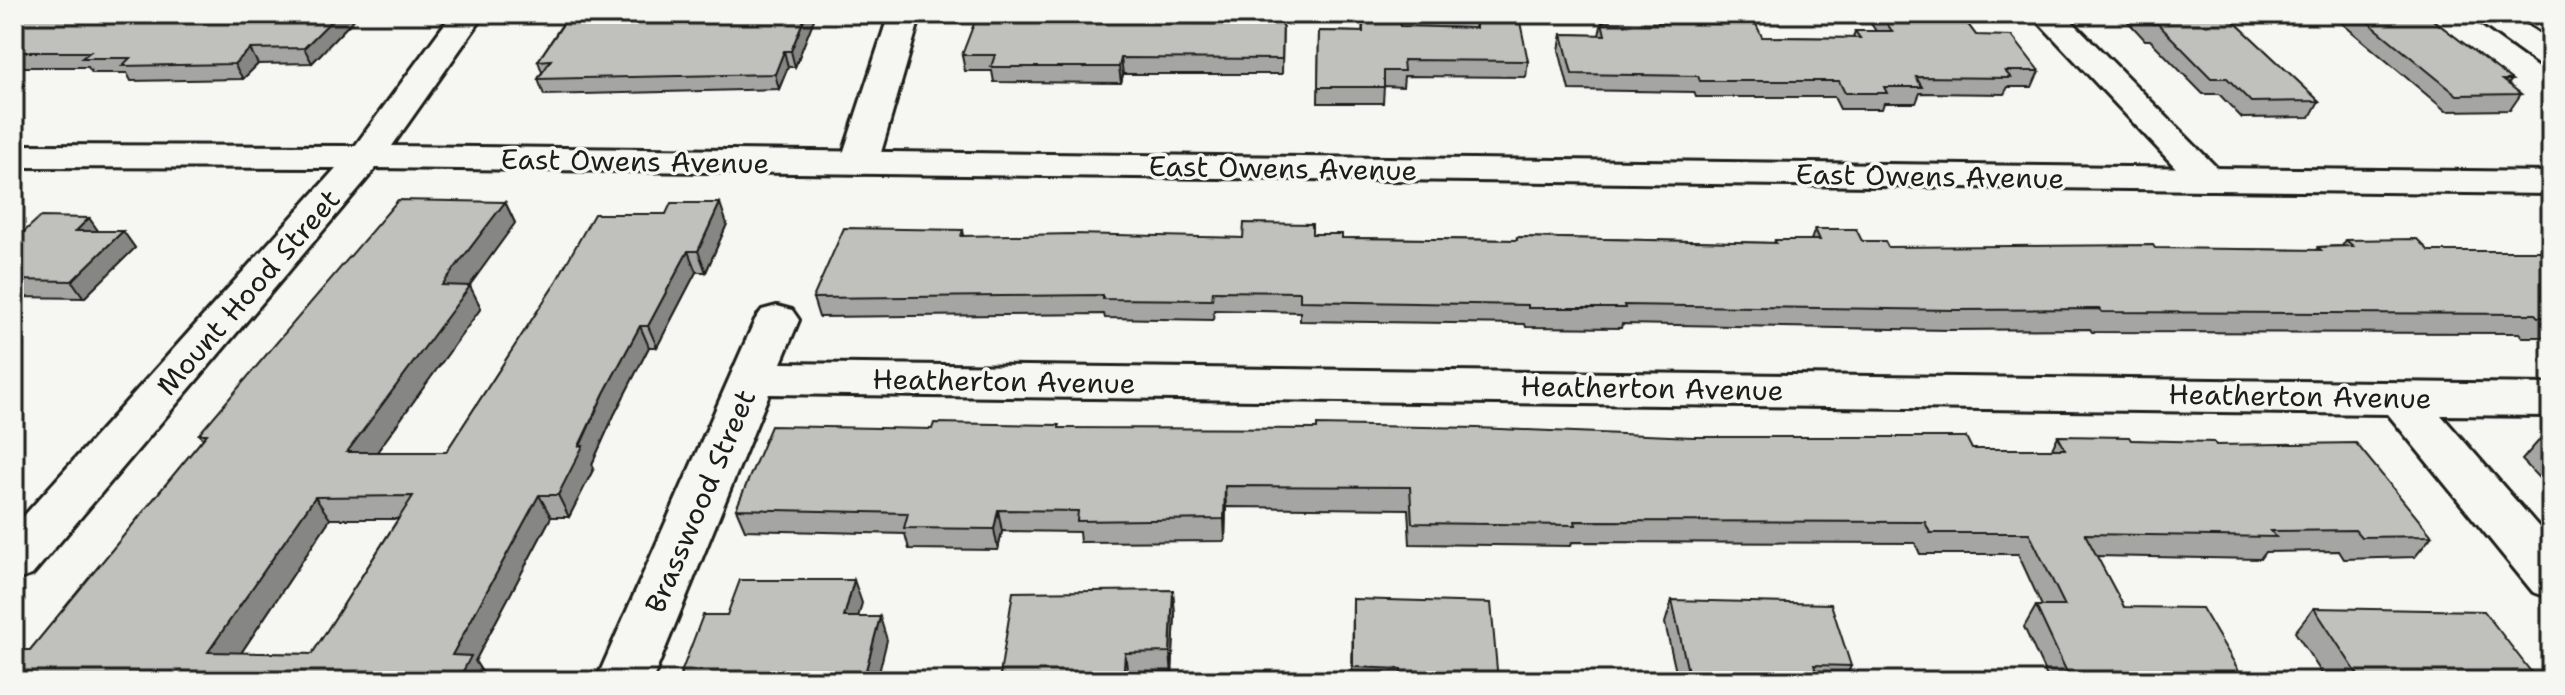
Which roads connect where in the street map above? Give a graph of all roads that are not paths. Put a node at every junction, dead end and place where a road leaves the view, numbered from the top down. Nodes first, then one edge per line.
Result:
1 (469, 14) edge
2 (905, 14) edge
3 (2047, 14) edge
4 (2495, 18) edge
5 (2551, 23) edge
6 (2551, 58) edge
7 (14, 156) edge
8 (366, 157) junction
9 (859, 163) junction
10 (2207, 179) junction
11 (2551, 183) edge
12 (777, 320) dead end
13 (752, 378) junction
14 (2400, 397) junction
15 (2551, 400) edge
16 (14, 561) edge
17 (2551, 577) edge
18 (624, 681) edge

1 - 8 street, Mount Hood Street
2 - 9 street
3 - 10 street
4 - 5 street
4 - 6 street
7 - 8 street, East Owens Avenue
8 - 9 street, East Owens Avenue
8 - 16 street, Mount Hood Street
9 - 10 street, East Owens Avenue
10 - 11 street, East Owens Avenue
12 - 13 street, Brasswood Street
13 - 14 street, Heatherton Avenue
13 - 18 street, Brasswood Street
14 - 15 street, Heatherton Avenue
14 - 17 street

